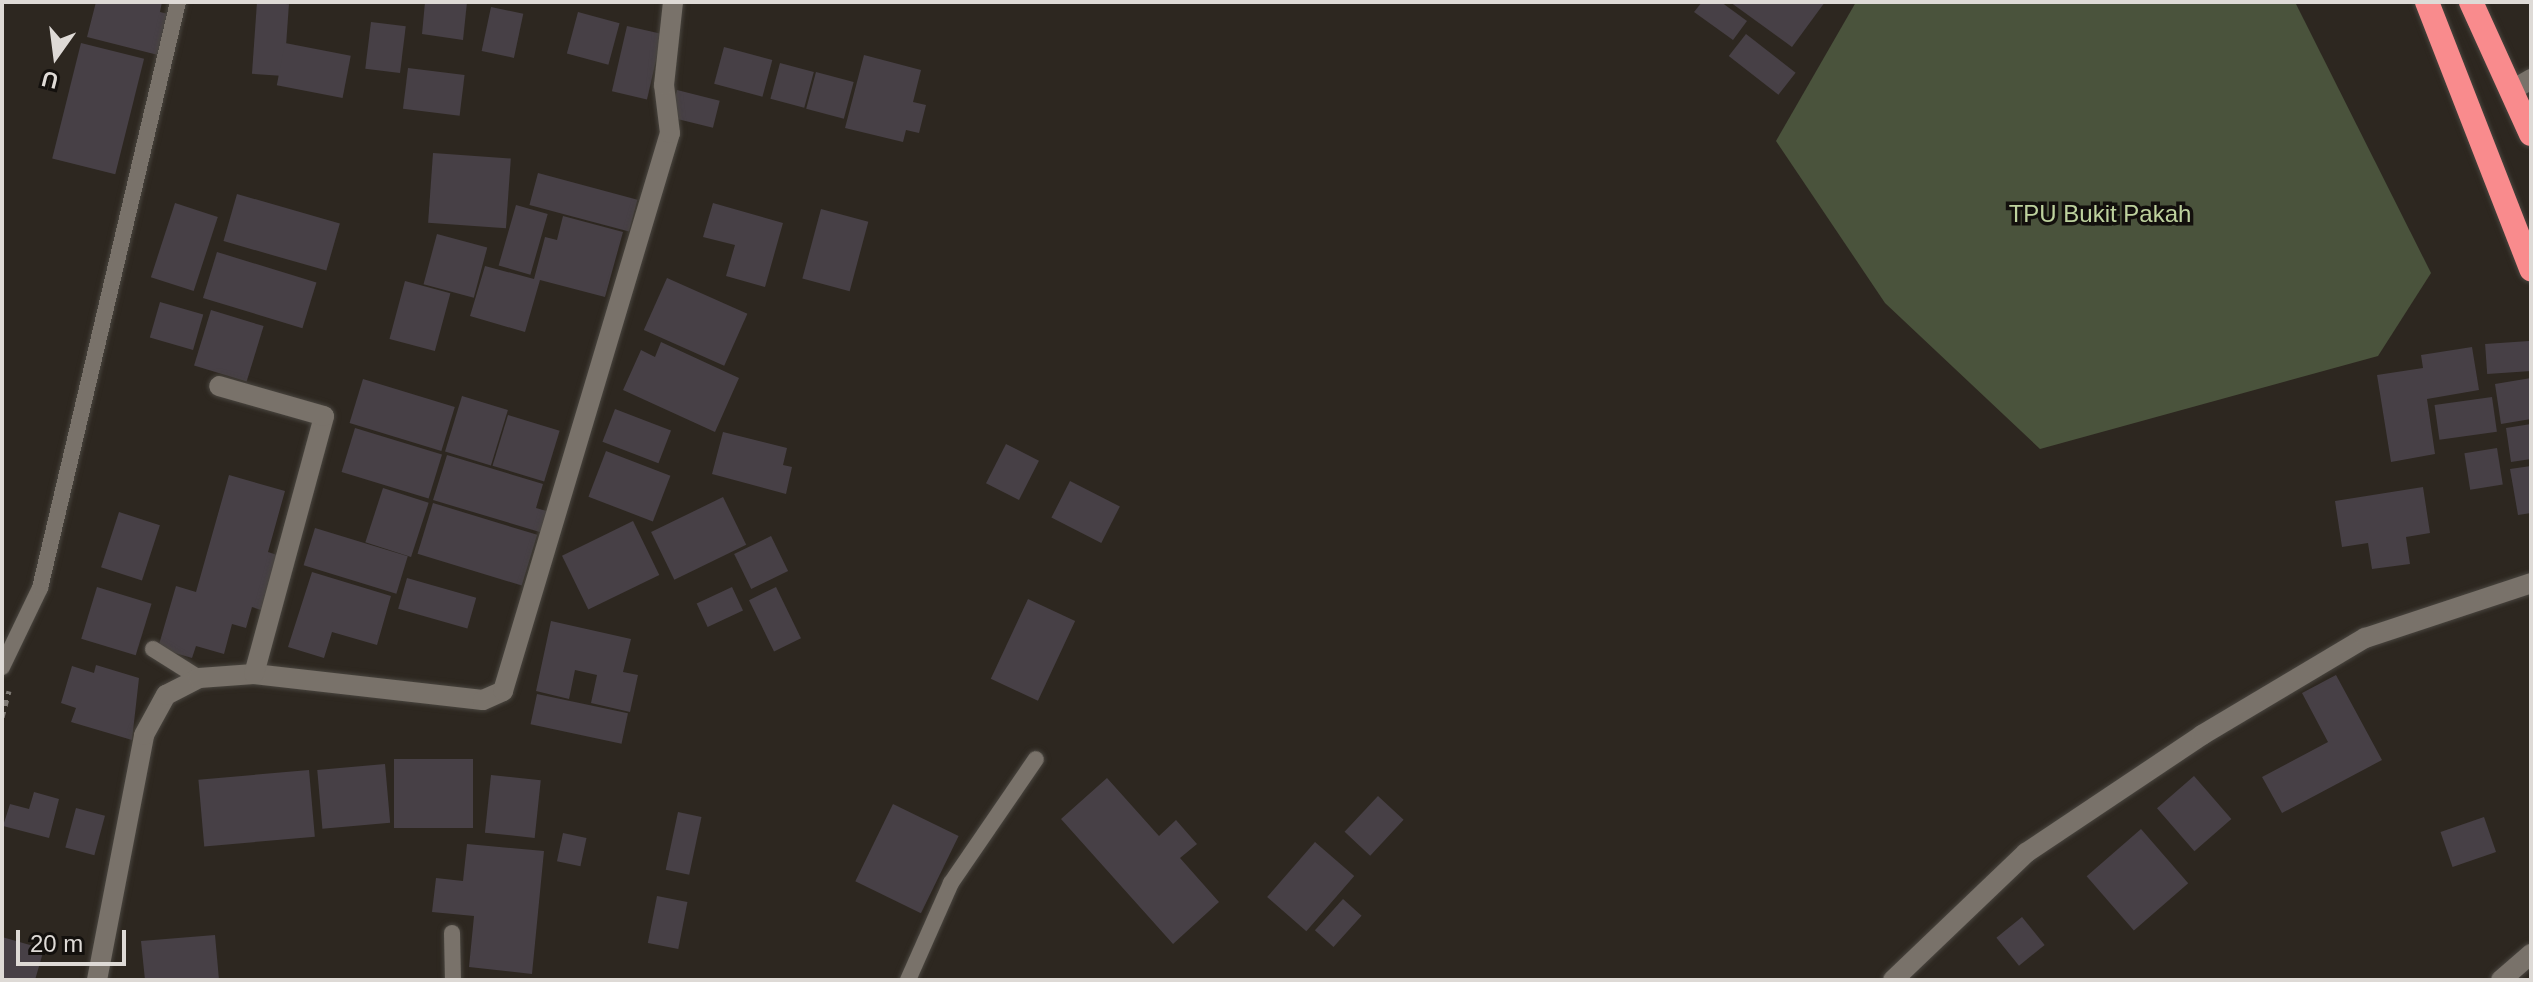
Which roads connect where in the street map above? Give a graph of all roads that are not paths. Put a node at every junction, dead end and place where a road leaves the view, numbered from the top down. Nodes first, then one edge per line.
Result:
1 (178, 2) edge
2 (673, 2) edge
3 (2427, 2) edge
4 (2471, 2) edge
5 (2523, 84) edge
6 (2531, 134) edge
7 (2531, 269) edge
8 (219, 386) dead end
9 (2531, 583) edge
10 (153, 649) dead end
11 (2, 667) edge
12 (254, 674) junction
13 (199, 678) junction
14 (1036, 759) dead end
15 (452, 933) dead end
16 (2531, 954) edge
17 (97, 980) edge
18 (453, 980) edge
19 (908, 980) edge
20 (1893, 980) edge
21 (2501, 980) edge

1 - 11 lane
2 - 12 street
3 - 7 highway
4 - 5 highway
5 - 6 highway
8 - 12 street
9 - 20 street
10 - 13 lane
12 - 13 street
13 - 17 street
14 - 19 lane
15 - 18 lane
16 - 21 street

